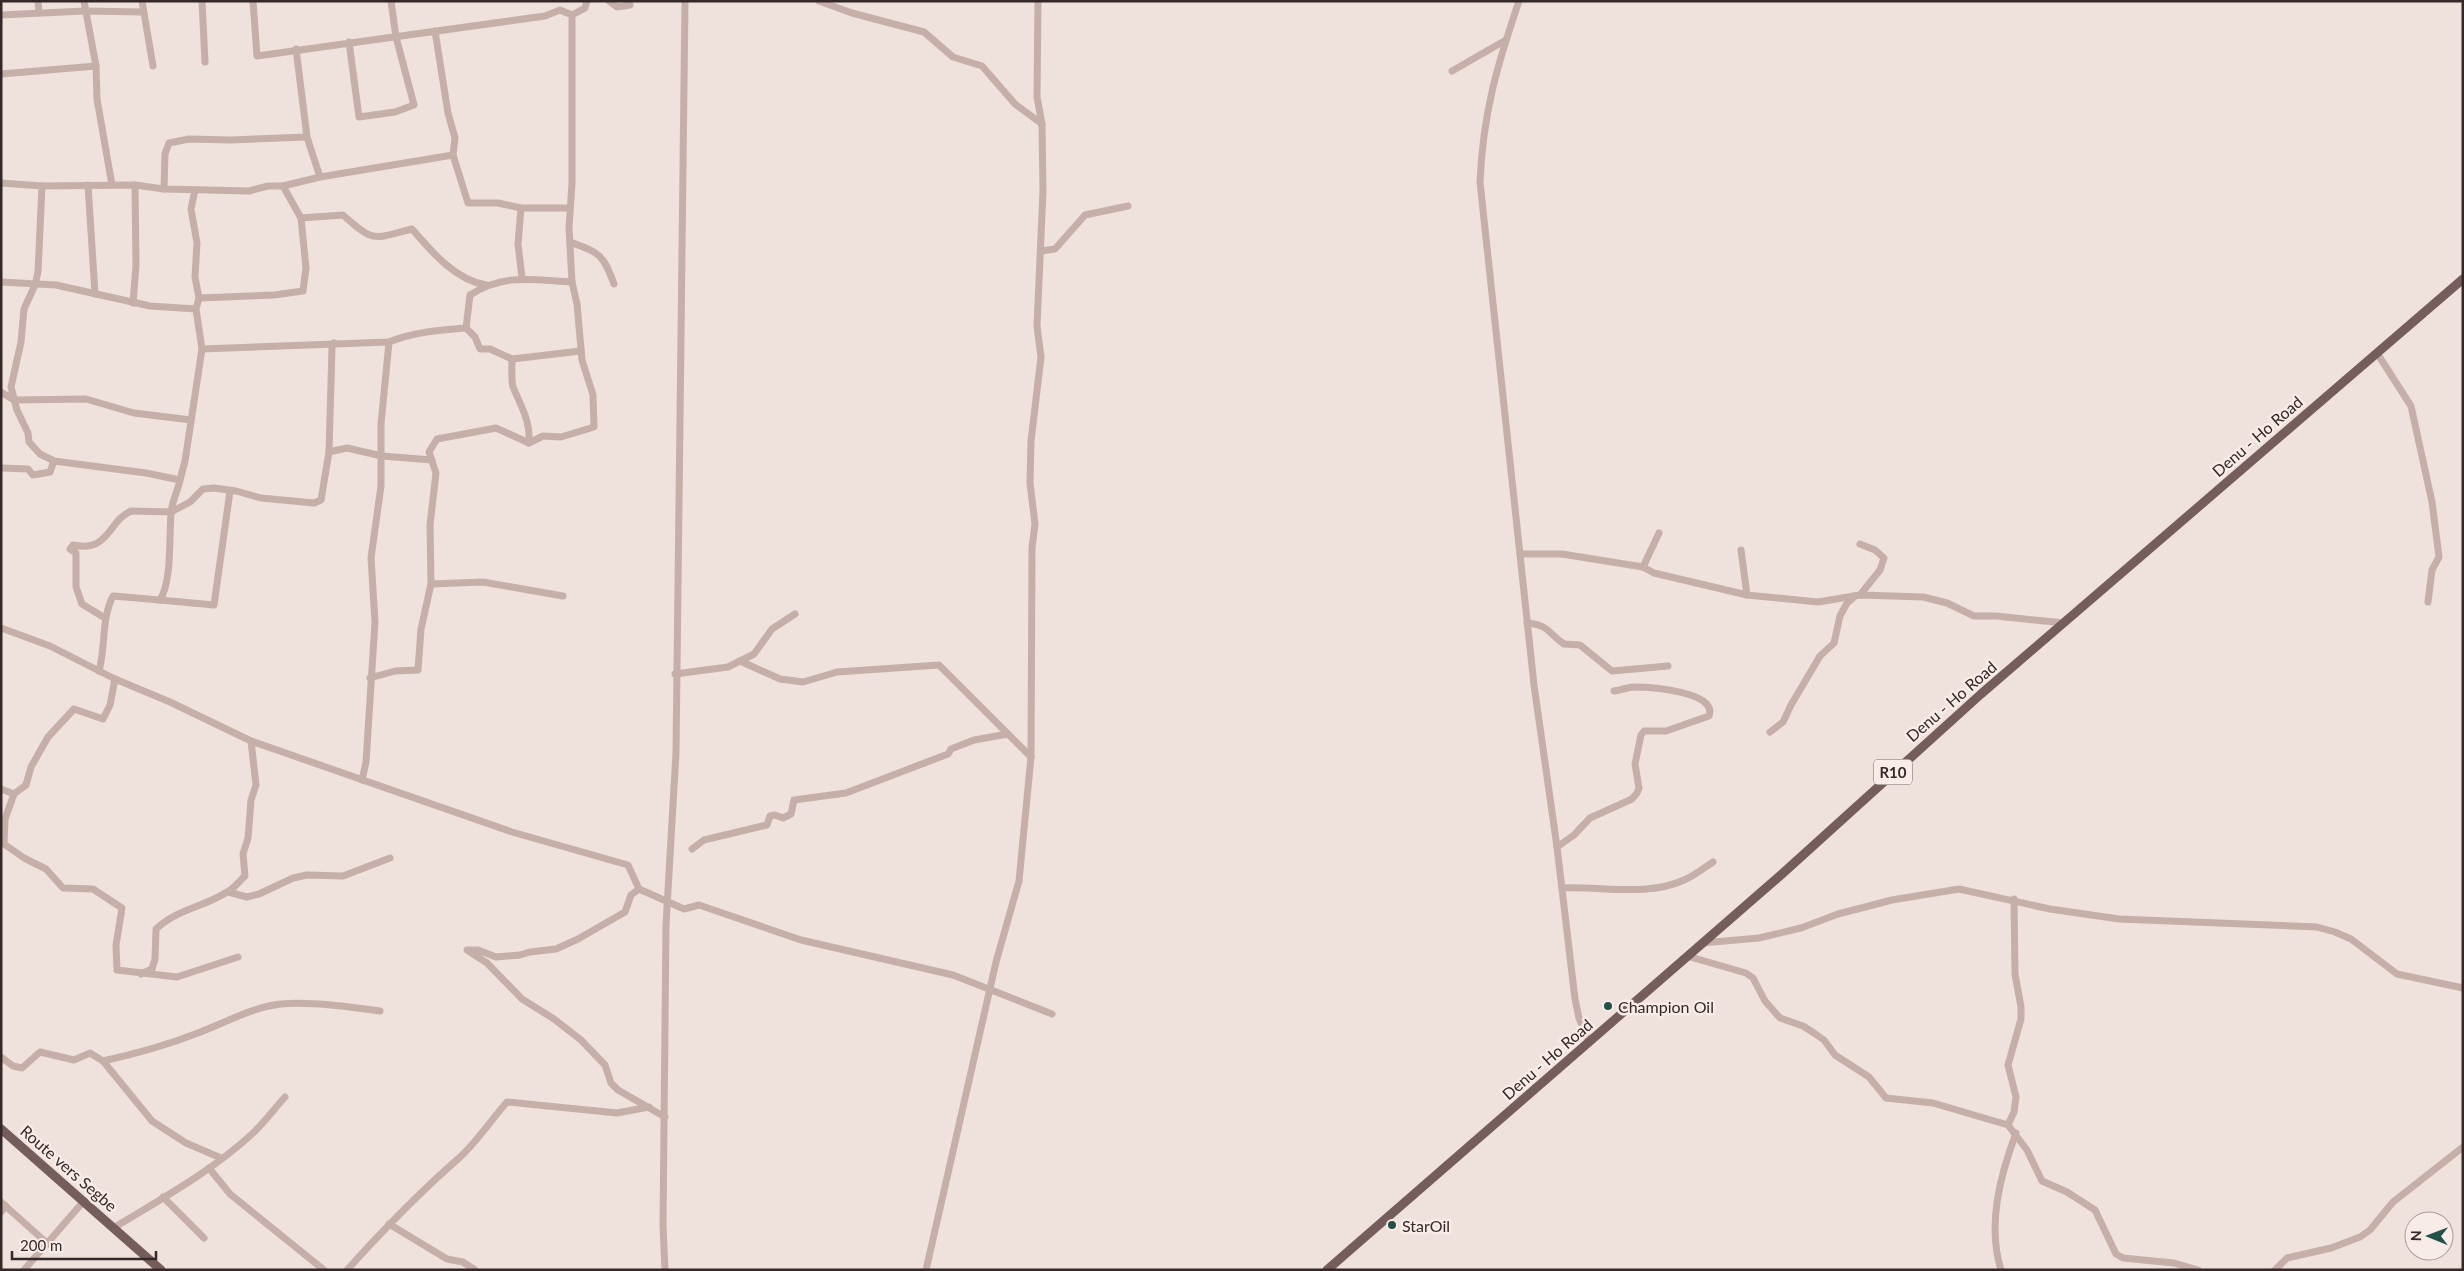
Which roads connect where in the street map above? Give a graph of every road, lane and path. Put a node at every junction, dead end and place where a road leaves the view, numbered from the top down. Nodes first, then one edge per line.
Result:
1 (38, 1) edge
2 (84, 1) edge
3 (142, 1) edge
4 (202, 1) edge
5 (252, 1) edge
6 (391, 1) edge
7 (558, 1) edge
8 (587, 1) edge
9 (609, 1) edge
10 (685, 1) edge
11 (819, 1) edge
12 (1038, 1) edge
13 (1520, 1) edge
14 (630, 5) dead end
15 (560, 10) junction
16 (84, 11) junction
17 (143, 12) junction
18 (39, 13) junction
19 (1, 15) edge
20 (572, 15) junction
21 (434, 31) junction
22 (396, 37) junction
23 (1506, 40) junction
24 (349, 42) junction
25 (296, 49) junction
26 (205, 62) dead end
27 (96, 66) junction
28 (153, 66) dead end
29 (1452, 71) dead end
30 (1, 74) edge
31 (1042, 124) junction
32 (307, 137) junction
33 (453, 155) junction
34 (320, 177) junction
35 (1, 183) edge
36 (88, 185) junction
37 (112, 185) junction
38 (135, 185) junction
39 (42, 186) junction
40 (283, 186) junction
41 (164, 188) junction
42 (195, 190) junction
43 (1128, 206) dead end
44 (521, 208) junction
45 (570, 208) junction
46 (301, 218) junction
47 (570, 242) junction
48 (1041, 251) junction
49 (522, 278) junction
50 (2463, 279) edge
51 (1, 282) edge
52 (572, 282) junction
53 (614, 284) dead end
54 (35, 285) junction
55 (486, 285) junction
56 (95, 294) junction
57 (199, 298) junction
58 (133, 303) junction
59 (196, 309) junction
60 (466, 328) junction
61 (389, 342) junction
62 (334, 343) junction
63 (202, 349) junction
64 (581, 351) junction
65 (2376, 353) junction
66 (512, 359) junction
67 (10, 388) junction
68 (1, 392) edge
69 (14, 400) junction
70 (191, 420) junction
71 (529, 443) junction
72 (329, 452) junction
73 (382, 456) junction
74 (432, 460) junction
75 (54, 461) junction
76 (1, 468) edge
77 (180, 480) junction
78 (230, 491) junction
79 (171, 512) junction
80 (1659, 533) dead end
81 (1860, 544) dead end
82 (1741, 550) dead end
83 (1520, 554) junction
84 (1643, 567) junction
85 (430, 584) junction
86 (1747, 595) junction
87 (1858, 595) junction
88 (564, 596) dead end
89 (160, 600) junction
90 (2428, 602) dead end
91 (795, 614) dead end
92 (105, 618) junction
93 (1527, 623) junction
94 (2064, 624) junction
95 (1, 628) edge
96 (740, 661) junction
97 (1668, 666) dead end
98 (99, 671) junction
99 (675, 674) junction
100 (370, 678) junction
101 (115, 679) junction
102 (1614, 691) dead end
103 (1770, 732) dead end
104 (1008, 734) junction
105 (251, 741) junction
106 (1031, 757) junction
107 (362, 780) junction
108 (1, 789) edge
109 (14, 794) junction
110 (1557, 847) junction
111 (692, 849) dead end
112 (390, 858) dead end
113 (1713, 862) dead end
114 (1562, 888) junction
115 (639, 889) junction
116 (228, 892) junction
117 (2014, 900) junction
118 (667, 902) junction
119 (1702, 943) junction
120 (1687, 956) junction
121 (238, 958) dead end
122 (141, 974) junction
123 (2463, 988) edge
124 (989, 990) junction
125 (380, 1011) dead end
126 (1052, 1014) dead end
127 (1589, 1043) junction
128 (1, 1057) edge
129 (103, 1061) junction
130 (285, 1097) dead end
131 (649, 1107) junction
132 (665, 1117) junction
133 (2008, 1125) junction
134 (2, 1131) edge
135 (2016, 1133) junction
136 (2463, 1147) edge
137 (220, 1158) junction
138 (209, 1168) junction
139 (163, 1197) junction
140 (83, 1202) junction
141 (3, 1207) edge
142 (389, 1224) junction
143 (114, 1227) junction
144 (204, 1238) dead end
145 (48, 1244) junction
146 (24, 1270) edge
147 (161, 1270) edge
148 (324, 1270) edge
149 (347, 1270) edge
150 (475, 1270) edge
151 (665, 1270) edge
152 (926, 1270) edge
153 (1327, 1270) edge
154 (2001, 1270) edge
155 (2198, 1270) edge
156 (2275, 1270) edge

1 - 18 street
2 - 16 street
3 - 17 street
4 - 26 street
5 - 25 street
6 - 22 street
7 - 15 street
8 - 20 street
9 - 14 street
10 - 99 street
11 - 31 street
12 - 31 street
13 - 23 street
15 - 20 street
15 - 21 street
16 - 17 street
16 - 18 street
16 - 27 street
17 - 28 street
18 - 19 street
20 - 45 street
21 - 22 street
21 - 33 street
22 - 24 street
22 - 24 street
23 - 29 street
23 - 83 street
24 - 25 street
25 - 32 street
27 - 30 street
27 - 37 street
31 - 48 street
32 - 34 street
32 - 41 street
33 - 34 street
33 - 44 street
34 - 40 street
35 - 39 street
36 - 37 street
36 - 39 street
36 - 56 street
37 - 38 street
38 - 41 street
38 - 58 street
39 - 54 street
40 - 42 street
40 - 46 street
41 - 42 street
42 - 57 street
43 - 48 street
44 - 45 street
44 - 49 street
45 - 47 street
46 - 55 street
46 - 57 street
47 - 52 street
47 - 53 street
48 - 106 street
49 - 52 street
49 - 55 street
50 - 65 main road, Denu - Ho Road / R10
51 - 54 street
52 - 64 street
54 - 56 street
54 - 67 street
55 - 60 street
56 - 58 street
57 - 59 street
58 - 59 street
59 - 63 street
60 - 61 street
60 - 66 street
61 - 62 street
61 - 73 street
62 - 63 street
62 - 72 street
63 - 70 street
64 - 66 street
64 - 71 street
65 - 90 street
65 - 94 main road, Denu - Ho Road / R10
66 - 71 street
67 - 68 street
67 - 69 street
68 - 69 street
69 - 70 street
69 - 75 street
70 - 77 street
71 - 74 street
72 - 73 street
72 - 78 street
73 - 74 street
73 - 100 street
74 - 85 street
75 - 76 street
75 - 77 street
77 - 79 street
78 - 79 street
78 - 89 street
79 - 89 street
79 - 92 street
80 - 84 street
81 - 87 street
82 - 86 street
83 - 84 street
83 - 93 street
84 - 86 street
85 - 88 street
85 - 100 street
86 - 87 street
87 - 94 street
87 - 103 street
89 - 92 street
91 - 96 street
92 - 98 street
93 - 97 street
93 - 110 street
94 - 119 main road, Denu - Ho Road / R10
95 - 98 street
96 - 99 street
96 - 104 street
98 - 101 street
99 - 118 street
100 - 107 street
101 - 105 street
101 - 109 street
102 - 110 street
104 - 106 street
104 - 111 street
105 - 107 street
105 - 116 street
106 - 124 street
107 - 115 street
108 - 109 street
109 - 122 street
110 - 114 street
112 - 116 street
113 - 114 street
114 - 127 street
115 - 118 street
115 - 131 street
116 - 122 street
117 - 119 street
117 - 123 street
117 - 133 street
118 - 124 street
118 - 132 street
119 - 120 main road, Denu - Ho Road / R10
120 - 127 main road, Denu - Ho Road / R10
120 - 133 street
121 - 122 street
124 - 126 street
124 - 152 street
125 - 129 street
127 - 153 main road, Denu - Ho Road / R10
128 - 129 street
129 - 137 street
130 - 137 street
131 - 132 street
131 - 142 street
132 - 151 street
133 - 135 street
134 - 140 main road, Route vers Segbe
135 - 154 street
135 - 155 street
136 - 156 street
137 - 138 street
138 - 139 street
138 - 148 street
139 - 143 street
139 - 144 street
140 - 143 main road, Route vers Segbe
140 - 145 street
141 - 145 street
142 - 149 street
142 - 150 street
143 - 147 main road, Route vers Segbe
145 - 146 street

